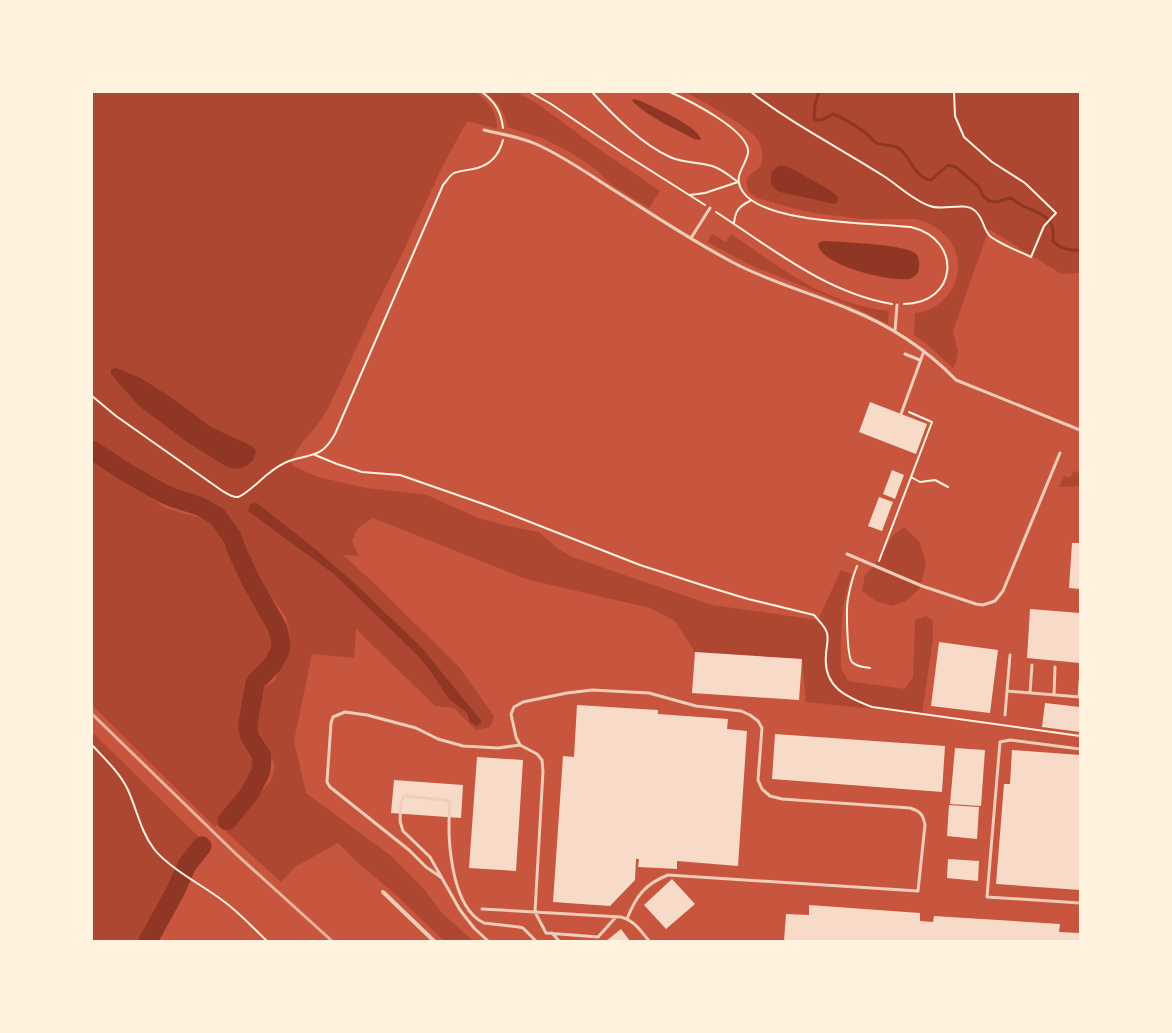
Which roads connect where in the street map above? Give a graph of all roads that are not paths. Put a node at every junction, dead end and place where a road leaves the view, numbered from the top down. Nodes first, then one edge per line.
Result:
1 (484, 130) dead end
2 (710, 208) road end
3 (691, 238) junction
4 (897, 305) road end
5 (895, 332) junction
6 (924, 351) junction
7 (905, 354) dead end
8 (920, 360) junction
9 (901, 412) road end
10 (1080, 430) edge
11 (1060, 453) dead end
12 (847, 554) dead end
13 (1010, 655) dead end
14 (1032, 664) dead end
15 (1055, 667) dead end
16 (1080, 681) edge
17 (1007, 691) junction
18 (1030, 693) junction
19 (1054, 695) junction
20 (1079, 697) edge
21 (1005, 715) dead end
22 (520, 745) junction
23 (1080, 749) edge
24 (443, 879) junction
25 (384, 892) dead end
26 (1080, 903) edge
27 (482, 909) dead end
28 (534, 912) junction
29 (616, 917) junction
30 (627, 919) junction
31 (552, 933) junction
32 (434, 941) edge
33 (488, 941) edge
34 (536, 941) edge
35 (560, 941) edge
36 (649, 941) edge

1 - 3 lane
2 - 3 lane
3 - 5 lane
4 - 5 lane
5 - 6 lane
6 - 8 lane
6 - 10 lane
7 - 8 lane
8 - 9 lane
11 - 12 lane
13 - 17 lane
14 - 18 lane
15 - 19 lane
16 - 20 lane
17 - 18 lane
17 - 21 lane
18 - 19 lane
19 - 20 lane
22 - 24 lane
22 - 28 lane
22 - 30 lane
23 - 26 lane
24 - 33 lane
24 - 34 lane
25 - 32 street
27 - 28 lane
28 - 29 lane
28 - 31 lane
29 - 30 lane
29 - 31 lane
30 - 36 lane
31 - 35 lane

